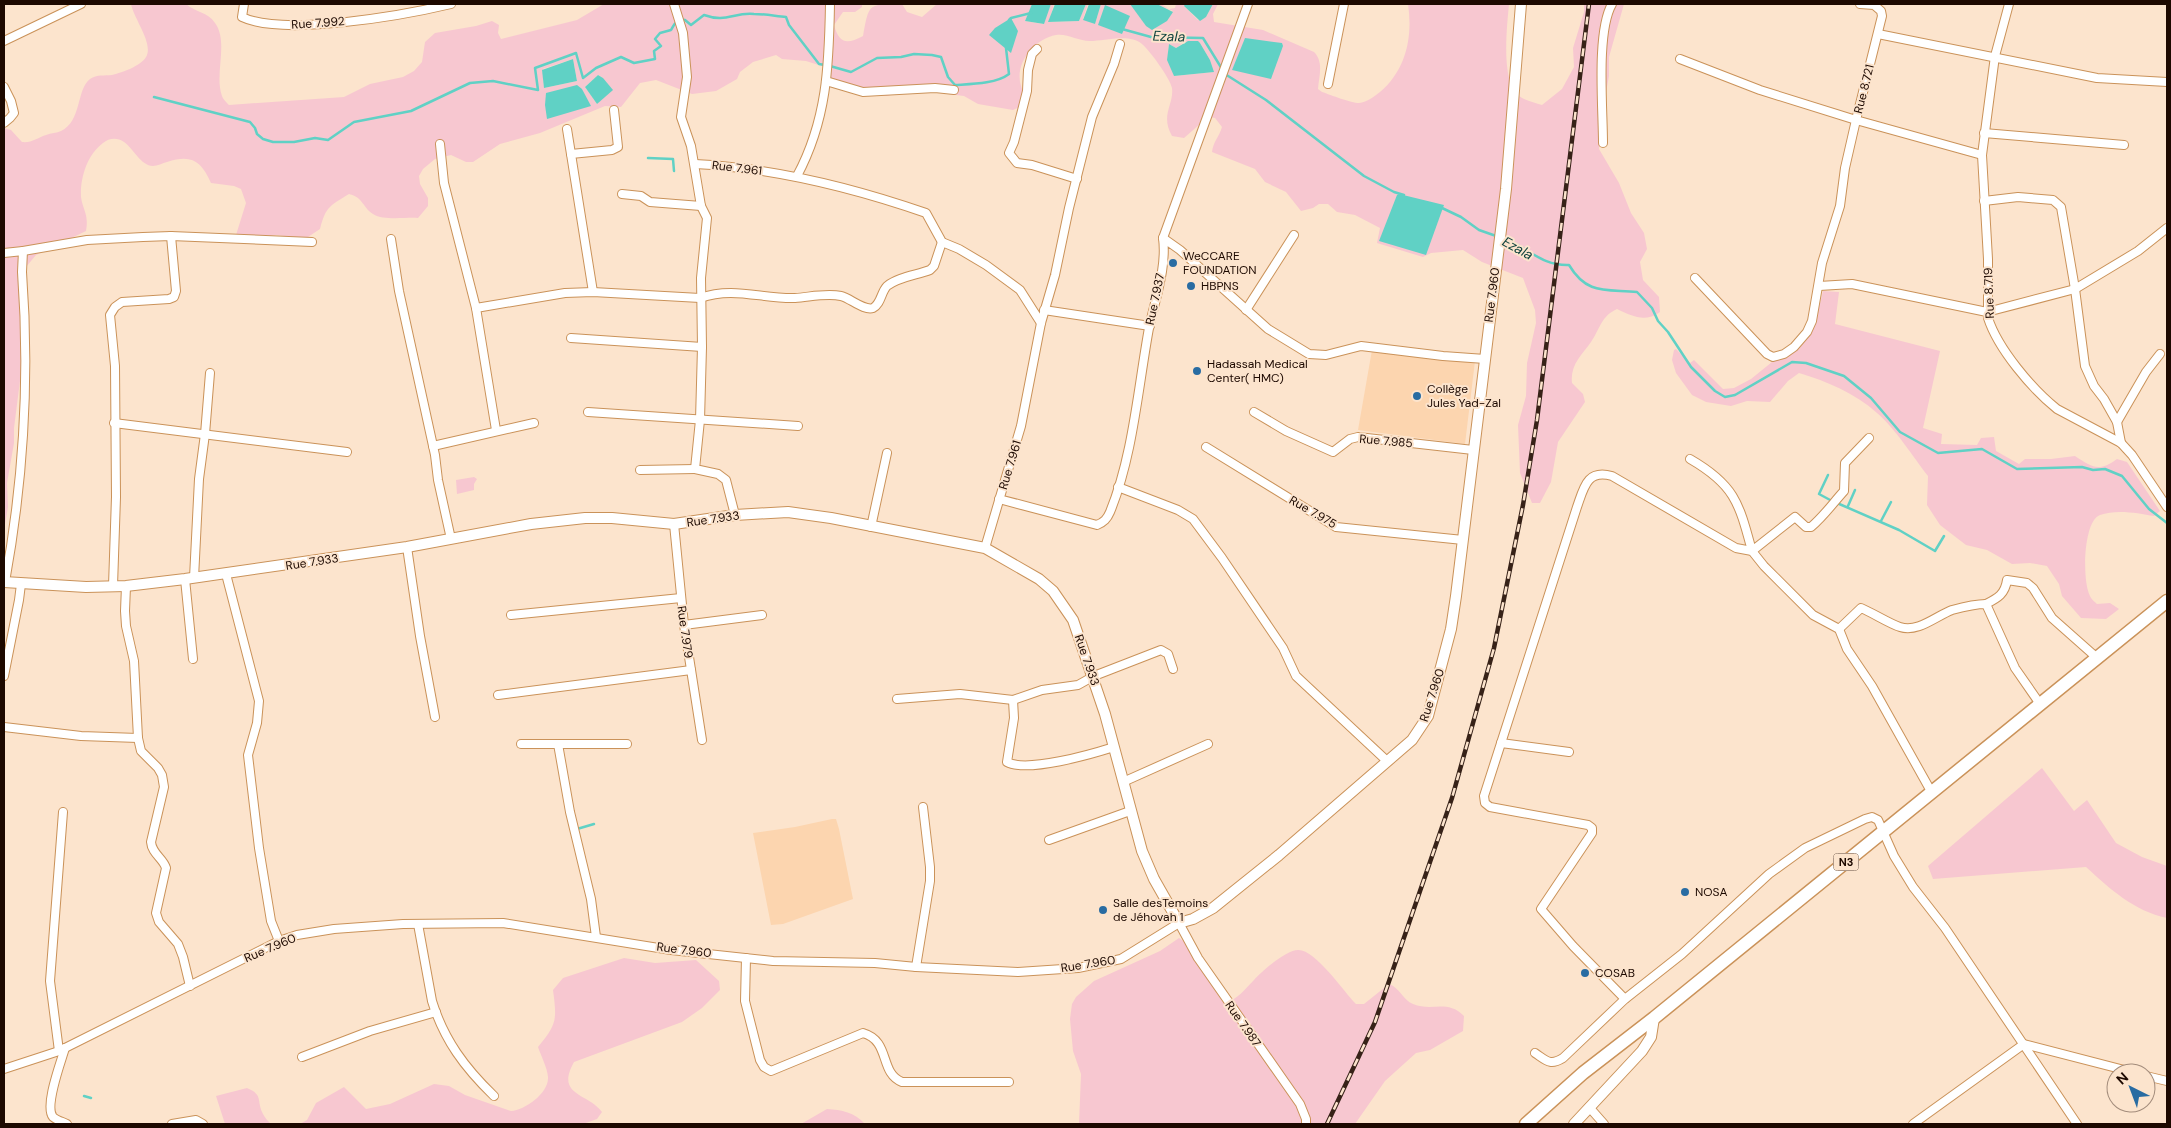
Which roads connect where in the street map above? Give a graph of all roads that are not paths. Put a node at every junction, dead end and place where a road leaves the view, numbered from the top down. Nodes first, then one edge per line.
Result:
1 (81, 4) edge
2 (244, 4) edge
3 (451, 4) edge
4 (674, 4) edge
5 (830, 4) edge
6 (1248, 4) edge
7 (1344, 4) edge
8 (1520, 4) edge
9 (1612, 4) edge
10 (1860, 4) edge
11 (2009, 4) edge
12 (1878, 34) junction
13 (4, 41) edge
14 (1120, 44) dead end
15 (1037, 49) dead end
16 (1995, 56) junction
17 (1680, 59) dead end
18 (826, 81) junction
19 (2167, 82) edge
20 (1328, 84) dead end
21 (4, 87) edge
22 (954, 90) dead end
23 (614, 110) dead end
24 (1856, 120) junction
25 (4, 122) edge
26 (567, 129) dead end
27 (1984, 133) junction
28 (1603, 143) dead end
29 (440, 144) dead end
30 (2124, 145) dead end
31 (571, 154) junction
32 (1982, 155) junction
33 (695, 164) junction
34 (797, 176) junction
35 (1077, 179) junction
36 (622, 194) dead end
37 (1984, 201) junction
38 (701, 206) junction
39 (2167, 228) edge
40 (1294, 235) dead end
41 (171, 236) junction
42 (1163, 238) junction
43 (391, 239) dead end
44 (312, 242) dead end
45 (942, 242) junction
46 (23, 251) junction
47 (4, 253) edge
48 (1695, 278) dead end
49 (1819, 286) junction
50 (2075, 288) junction
51 (593, 292) junction
52 (700, 298) junction
53 (476, 308) junction
54 (1044, 310) junction
55 (1246, 310) junction
56 (1987, 312) junction
57 (1041, 323) junction
58 (1150, 326) junction
59 (571, 338) dead end
60 (702, 347) junction
61 (2160, 354) dead end
62 (1485, 359) junction
63 (210, 373) dead end
64 (588, 412) dead end
65 (1254, 412) dead end
66 (700, 420) junction
67 (2117, 422) junction
68 (114, 423) junction
69 (534, 423) dead end
70 (798, 426) dead end
71 (496, 430) junction
72 (205, 434) junction
73 (1869, 438) dead end
74 (2121, 443) junction
75 (433, 446) junction
76 (1206, 447) dead end
77 (1473, 450) junction
78 (347, 452) dead end
79 (887, 453) dead end
80 (1690, 459) dead end
81 (695, 469) junction
82 (640, 470) dead end
83 (1118, 486) junction
84 (999, 499) junction
85 (2167, 507) edge
86 (735, 516) junction
87 (674, 524) junction
88 (871, 527) junction
89 (451, 539) junction
90 (1463, 540) junction
91 (407, 547) junction
92 (985, 548) junction
93 (1752, 551) junction
94 (226, 574) junction
95 (190, 579) junction
96 (4, 582) edge
97 (21, 584) junction
98 (113, 586) junction
99 (126, 586) junction
100 (680, 598) junction
101 (2167, 601) edge
102 (1986, 604) junction
103 (511, 615) dead end
104 (762, 615) dead end
105 (684, 625) junction
106 (1839, 628) junction
107 (2096, 658) junction
108 (194, 660) dead end
109 (1173, 669) dead end
110 (691, 670) junction
111 (4, 676) edge
112 (1094, 676) junction
113 (498, 695) dead end
114 (897, 699) dead end
115 (1013, 700) junction
116 (2040, 704) junction
117 (435, 717) dead end
118 (4, 727) edge
119 (138, 738) junction
120 (702, 740) dead end
121 (1501, 743) junction
122 (521, 744) dead end
123 (558, 744) junction
124 (627, 744) dead end
125 (1208, 744) dead end
126 (1114, 747) junction
127 (1569, 752) dead end
128 (1387, 761) junction
129 (1123, 782) junction
130 (1932, 792) junction
131 (923, 807) dead end
132 (1130, 811) junction
133 (63, 812) dead end
134 (1883, 831) junction
135 (1049, 840) dead end
136 (1179, 923) junction
137 (418, 924) junction
138 (596, 937) junction
139 (279, 941) junction
140 (746, 958) junction
141 (916, 967) junction
142 (190, 986) junction
143 (1625, 999) junction
144 (436, 1012) junction
145 (1654, 1018) junction
146 (2024, 1044) junction
147 (62, 1049) junction
148 (1535, 1053) dead end
149 (302, 1057) dead end
150 (2106, 1065) edge
151 (4, 1068) edge
152 (1010, 1082) dead end
153 (494, 1096) dead end
154 (1589, 1107) junction
155 (67, 1124) edge
156 (172, 1124) edge
157 (203, 1124) edge
158 (1306, 1124) edge
159 (1526, 1124) edge
160 (1574, 1124) edge
161 (1604, 1124) edge
162 (1913, 1124) edge
163 (2077, 1124) edge

1 - 13 street
2 - 3 street, Rue 7.992
4 - 33 street
5 - 18 street
6 - 42 street
7 - 20 street
8 - 62 street, Rue 7.960
9 - 28 street
10 - 12 street, Rue 8.721
11 - 16 street, Rue 8.719
12 - 16 street
12 - 24 street, Rue 8.721
14 - 35 street, Rue 7.961
15 - 35 street
16 - 19 street
16 - 27 street, Rue 8.719
17 - 24 street
18 - 22 street
18 - 34 street
21 - 25 street
23 - 31 street
24 - 32 street, Rue 8.721
24 - 49 street
26 - 31 street
27 - 30 street
27 - 32 street, Rue 8.719
29 - 53 street
31 - 51 street
32 - 37 street, Rue 8.719
33 - 34 street, Rue 7.961
33 - 38 street, Rue 7.961
34 - 45 street, Rue 7.961
35 - 54 street, Rue 7.961
36 - 38 street
37 - 50 street
37 - 56 street, Rue 8.719
38 - 52 street, Rue 7.961
39 - 50 street
40 - 55 street
41 - 44 street
41 - 46 street
41 - 68 street
42 - 55 street
42 - 58 street, Rue 7.937
43 - 75 street
45 - 52 street
45 - 57 street
46 - 47 street
46 - 96 street
48 - 49 street
49 - 56 street
50 - 56 street
50 - 67 street
51 - 52 street
51 - 53 street
52 - 60 street, Rue 7.961
53 - 71 street
54 - 57 street, Rue 7.961
54 - 58 street
55 - 62 street
56 - 74 street, Rue 8.719
57 - 84 street, Rue 7.961
58 - 83 street, Rue 7.937
59 - 60 street
60 - 66 street, Rue 7.961
61 - 67 street
62 - 77 street, Rue 7.960
63 - 72 street
64 - 66 street
65 - 77 street, Rue 7.985
66 - 70 street
66 - 81 street, Rue 7.961
67 - 74 street
68 - 72 street
68 - 98 street
69 - 71 street
71 - 75 street
72 - 78 street
72 - 95 street
73 - 93 street
74 - 85 street, Rue 8.719
75 - 89 street
76 - 90 street, Rue 7.975
77 - 90 street, Rue 7.960
79 - 88 street
80 - 93 street
81 - 82 street
81 - 86 street
83 - 84 street, Rue 7.937
83 - 128 street
84 - 92 street, Rue 7.961
86 - 87 street, Rue 7.933
86 - 88 street, Rue 7.933
87 - 89 street, Rue 7.933
87 - 100 street, Rue 7.979
88 - 92 street, Rue 7.933
89 - 91 street, Rue 7.933
90 - 128 street, Rue 7.960
91 - 94 street, Rue 7.933
91 - 117 street
92 - 112 street, Rue 7.933
93 - 106 street
93 - 121 street
94 - 95 street, Rue 7.933
94 - 139 street
95 - 99 street, Rue 7.933
95 - 108 street
96 - 97 street, Rue 7.933
97 - 98 street, Rue 7.933
97 - 111 street
98 - 99 street, Rue 7.933
99 - 119 street
100 - 103 street
100 - 105 street, Rue 7.979
101 - 107 highway, N3
102 - 106 street
102 - 107 street
102 - 116 street
104 - 105 street
105 - 110 street, Rue 7.979
106 - 130 street
107 - 116 highway, N3
109 - 112 street
110 - 113 street
110 - 120 street, Rue 7.979
112 - 115 street
112 - 126 street, Rue 7.933
114 - 115 street
115 - 126 street
116 - 130 highway, N3
118 - 119 street
119 - 142 street
121 - 127 street
121 - 143 street
122 - 123 street
123 - 124 street
123 - 138 street
125 - 129 street
126 - 129 street, Rue 7.933
128 - 136 street, Rue 7.960
129 - 132 street, Rue 7.933
130 - 134 highway, N3
131 - 141 street
132 - 135 street
132 - 136 street, Rue 7.933
133 - 147 street
134 - 143 street
134 - 145 highway, N3
134 - 146 street
136 - 141 street, Rue 7.960
136 - 158 street, Rue 7.987
137 - 138 street, Rue 7.960
137 - 139 street, Rue 7.960
137 - 144 street
138 - 140 street, Rue 7.960
139 - 142 street, Rue 7.960
140 - 141 street, Rue 7.960
140 - 152 street
142 - 147 street, Rue 7.960
143 - 148 street
144 - 149 street
144 - 153 street
145 - 154 street
145 - 159 highway, N3
146 - 150 street
146 - 162 street
146 - 163 street
147 - 151 street, Rue 7.960
147 - 155 street
154 - 160 street
154 - 161 street
156 - 157 street

